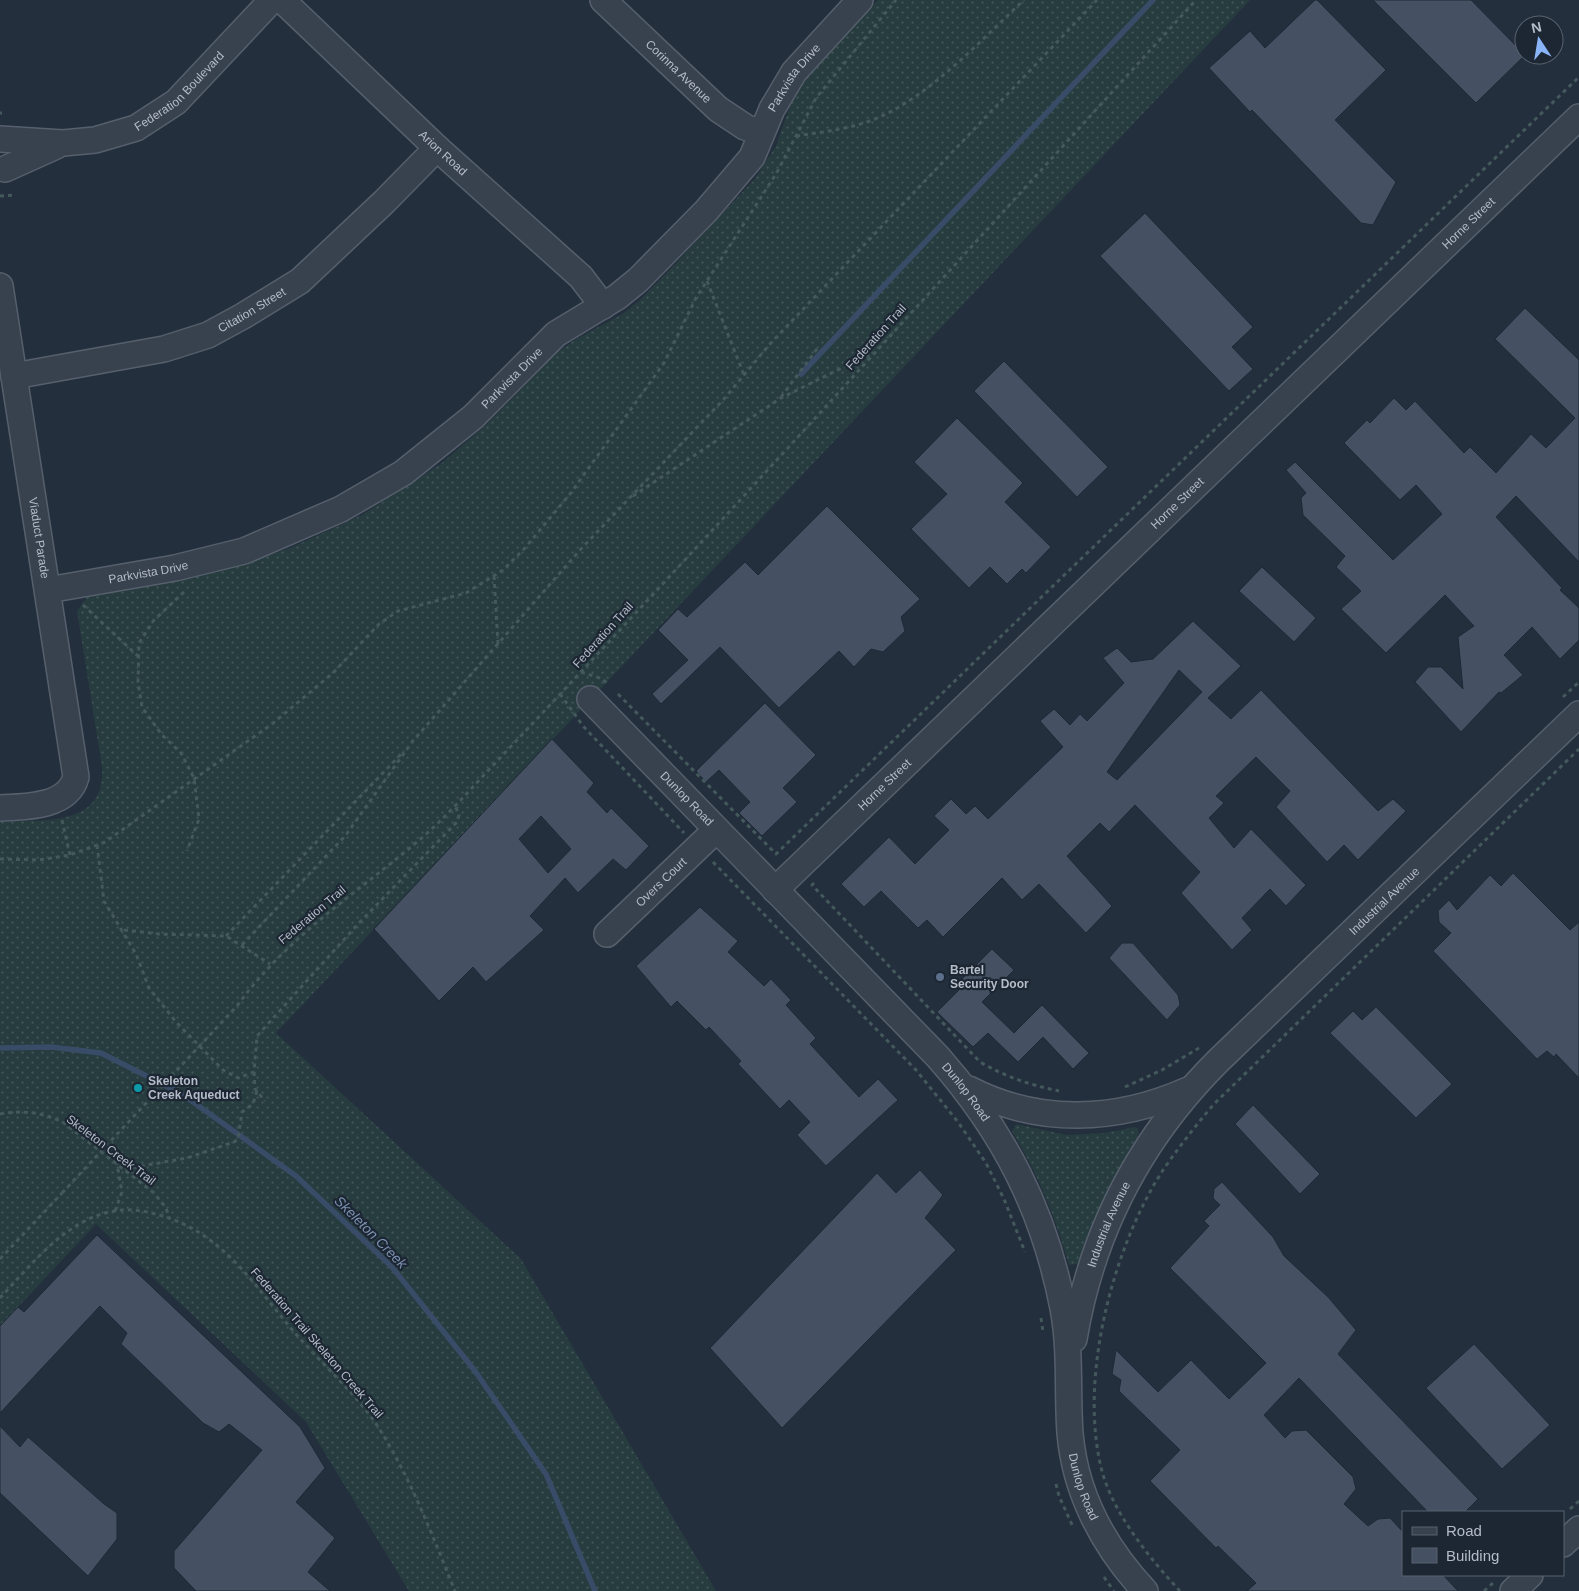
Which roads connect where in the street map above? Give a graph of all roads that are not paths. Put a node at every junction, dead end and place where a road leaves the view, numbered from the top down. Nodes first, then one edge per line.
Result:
1 (272, 0) edge
2 (282, 0) edge
3 (603, 0) edge
4 (860, 0) edge
5 (1579, 117) edge
6 (761, 133) junction
7 (0, 140) edge
8 (63, 143) junction
9 (437, 148) junction
10 (4, 182) edge
11 (0, 286) edge
12 (602, 306) junction
13 (14, 376) junction
14 (48, 590) junction
15 (600, 693) road end
16 (1568, 708) edge
17 (0, 808) edge
18 (716, 830) junction
19 (775, 890) junction
20 (607, 934) dead end
21 (964, 1087) junction
22 (1190, 1089) junction
23 (1069, 1379) junction
24 (1579, 1529) edge
25 (1564, 1543) edge
26 (1529, 1576) edge
27 (1145, 1591) edge
28 (1513, 1591) edge

1 - 8 street, Federation Boulevard
2 - 9 street, Arion Road
3 - 6 street, Corinna Avenue
4 - 6 street, Parkvista Drive
5 - 19 street, Horne Street
6 - 12 street, Parkvista Drive
7 - 8 street, Federation Boulevard
7 - 10 street
8 - 10 street, Federation Boulevard
9 - 12 street, Arion Road
9 - 13 street, Citation Street
11 - 13 street, Viaduct Parade
12 - 14 street, Parkvista Drive
13 - 14 street, Viaduct Parade
14 - 17 street, Viaduct Parade
15 - 18 street, Dunlop Road
16 - 22 street, Industrial Avenue
18 - 19 street, Dunlop Road
18 - 20 street, Overs Court
19 - 21 street, Dunlop Road
21 - 22 street, Industrial Avenue
21 - 23 street, Dunlop Road
22 - 23 street, Industrial Avenue
23 - 27 street, Dunlop Road
24 - 25 street
26 - 28 street

